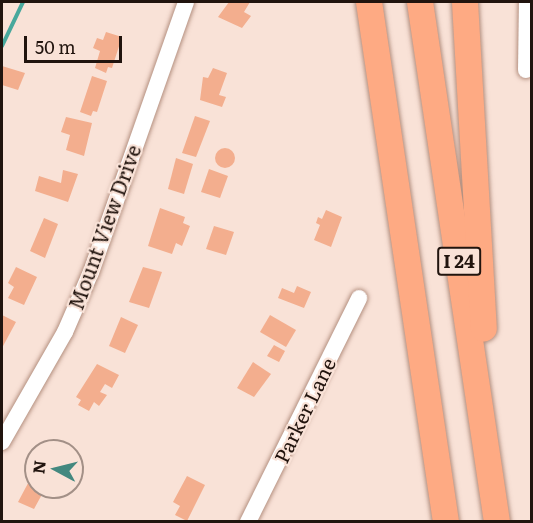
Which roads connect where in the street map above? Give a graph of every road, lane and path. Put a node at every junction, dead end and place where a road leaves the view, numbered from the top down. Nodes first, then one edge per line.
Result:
1 (186, 2) edge
2 (353, 2) edge
3 (369, 2) edge
4 (420, 2) edge
5 (465, 2) edge
6 (527, 2) edge
7 (526, 70) dead end
8 (381, 86) junction
9 (359, 298) dead end
10 (2, 442) edge
11 (493, 493) junction
12 (248, 522) edge
13 (446, 522) edge
14 (497, 522) edge

1 - 10 street, Mount View Drive
2 - 8 highway
3 - 8 highway, I 24
4 - 11 highway, I 24
5 - 11 highway
6 - 7 street
8 - 13 highway, I 24
9 - 12 street, Parker Lane
11 - 14 highway, I 24

